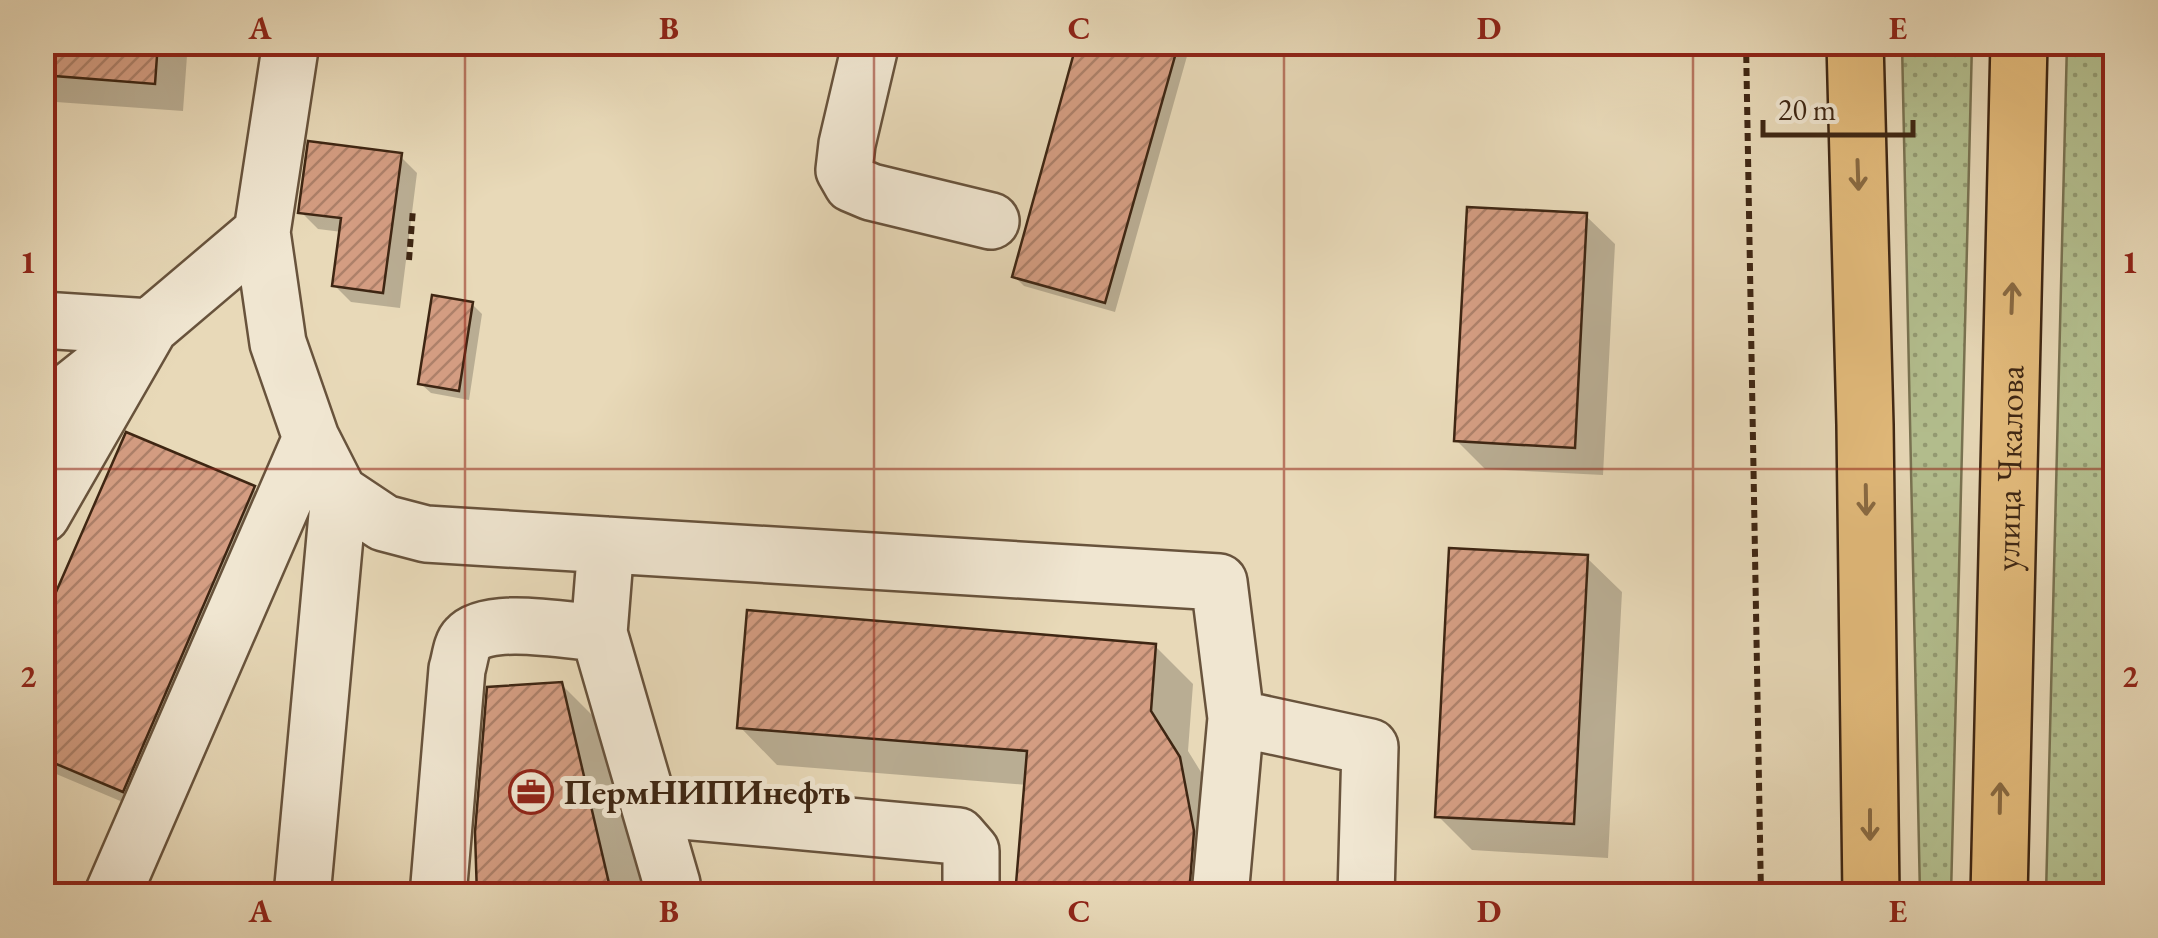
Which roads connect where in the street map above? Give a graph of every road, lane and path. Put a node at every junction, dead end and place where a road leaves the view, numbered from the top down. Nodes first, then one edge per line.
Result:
1 (291, 42) edge
2 (871, 42) edge
3 (1746, 42) edge
4 (1855, 42) edge
5 (2019, 42) edge
6 (413, 209) dead end
7 (991, 221) dead end
8 (262, 232) junction
9 (409, 260) dead end
10 (42, 320) edge
11 (150, 327) junction
12 (42, 412) edge
13 (312, 438) junction
14 (339, 493) junction
15 (42, 515) edge
16 (606, 545) junction
17 (599, 633) junction
18 (1236, 718) junction
19 (650, 808) junction
20 (675, 892) edge
21 (112, 896) edge
22 (302, 896) edge
23 (438, 896) edge
24 (972, 896) edge
25 (1220, 896) edge
26 (1366, 896) edge
27 (1761, 896) edge
28 (1870, 896) edge
29 (1999, 896) edge

1 - 8 lane
2 - 7 lane
3 - 27 path
4 -> 28 main road
29 -> 5 main road, улица Чкалова
6 - 9 path
8 - 11 lane
8 - 13 lane
10 - 11 lane
11 - 12 lane
11 - 15 lane
13 - 14 lane
13 - 21 lane
14 - 16 lane
14 - 22 lane
16 - 17 lane
16 - 18 lane
17 - 19 lane
17 - 23 lane
18 - 25 lane
18 - 26 lane
19 - 20 lane
19 - 24 lane

